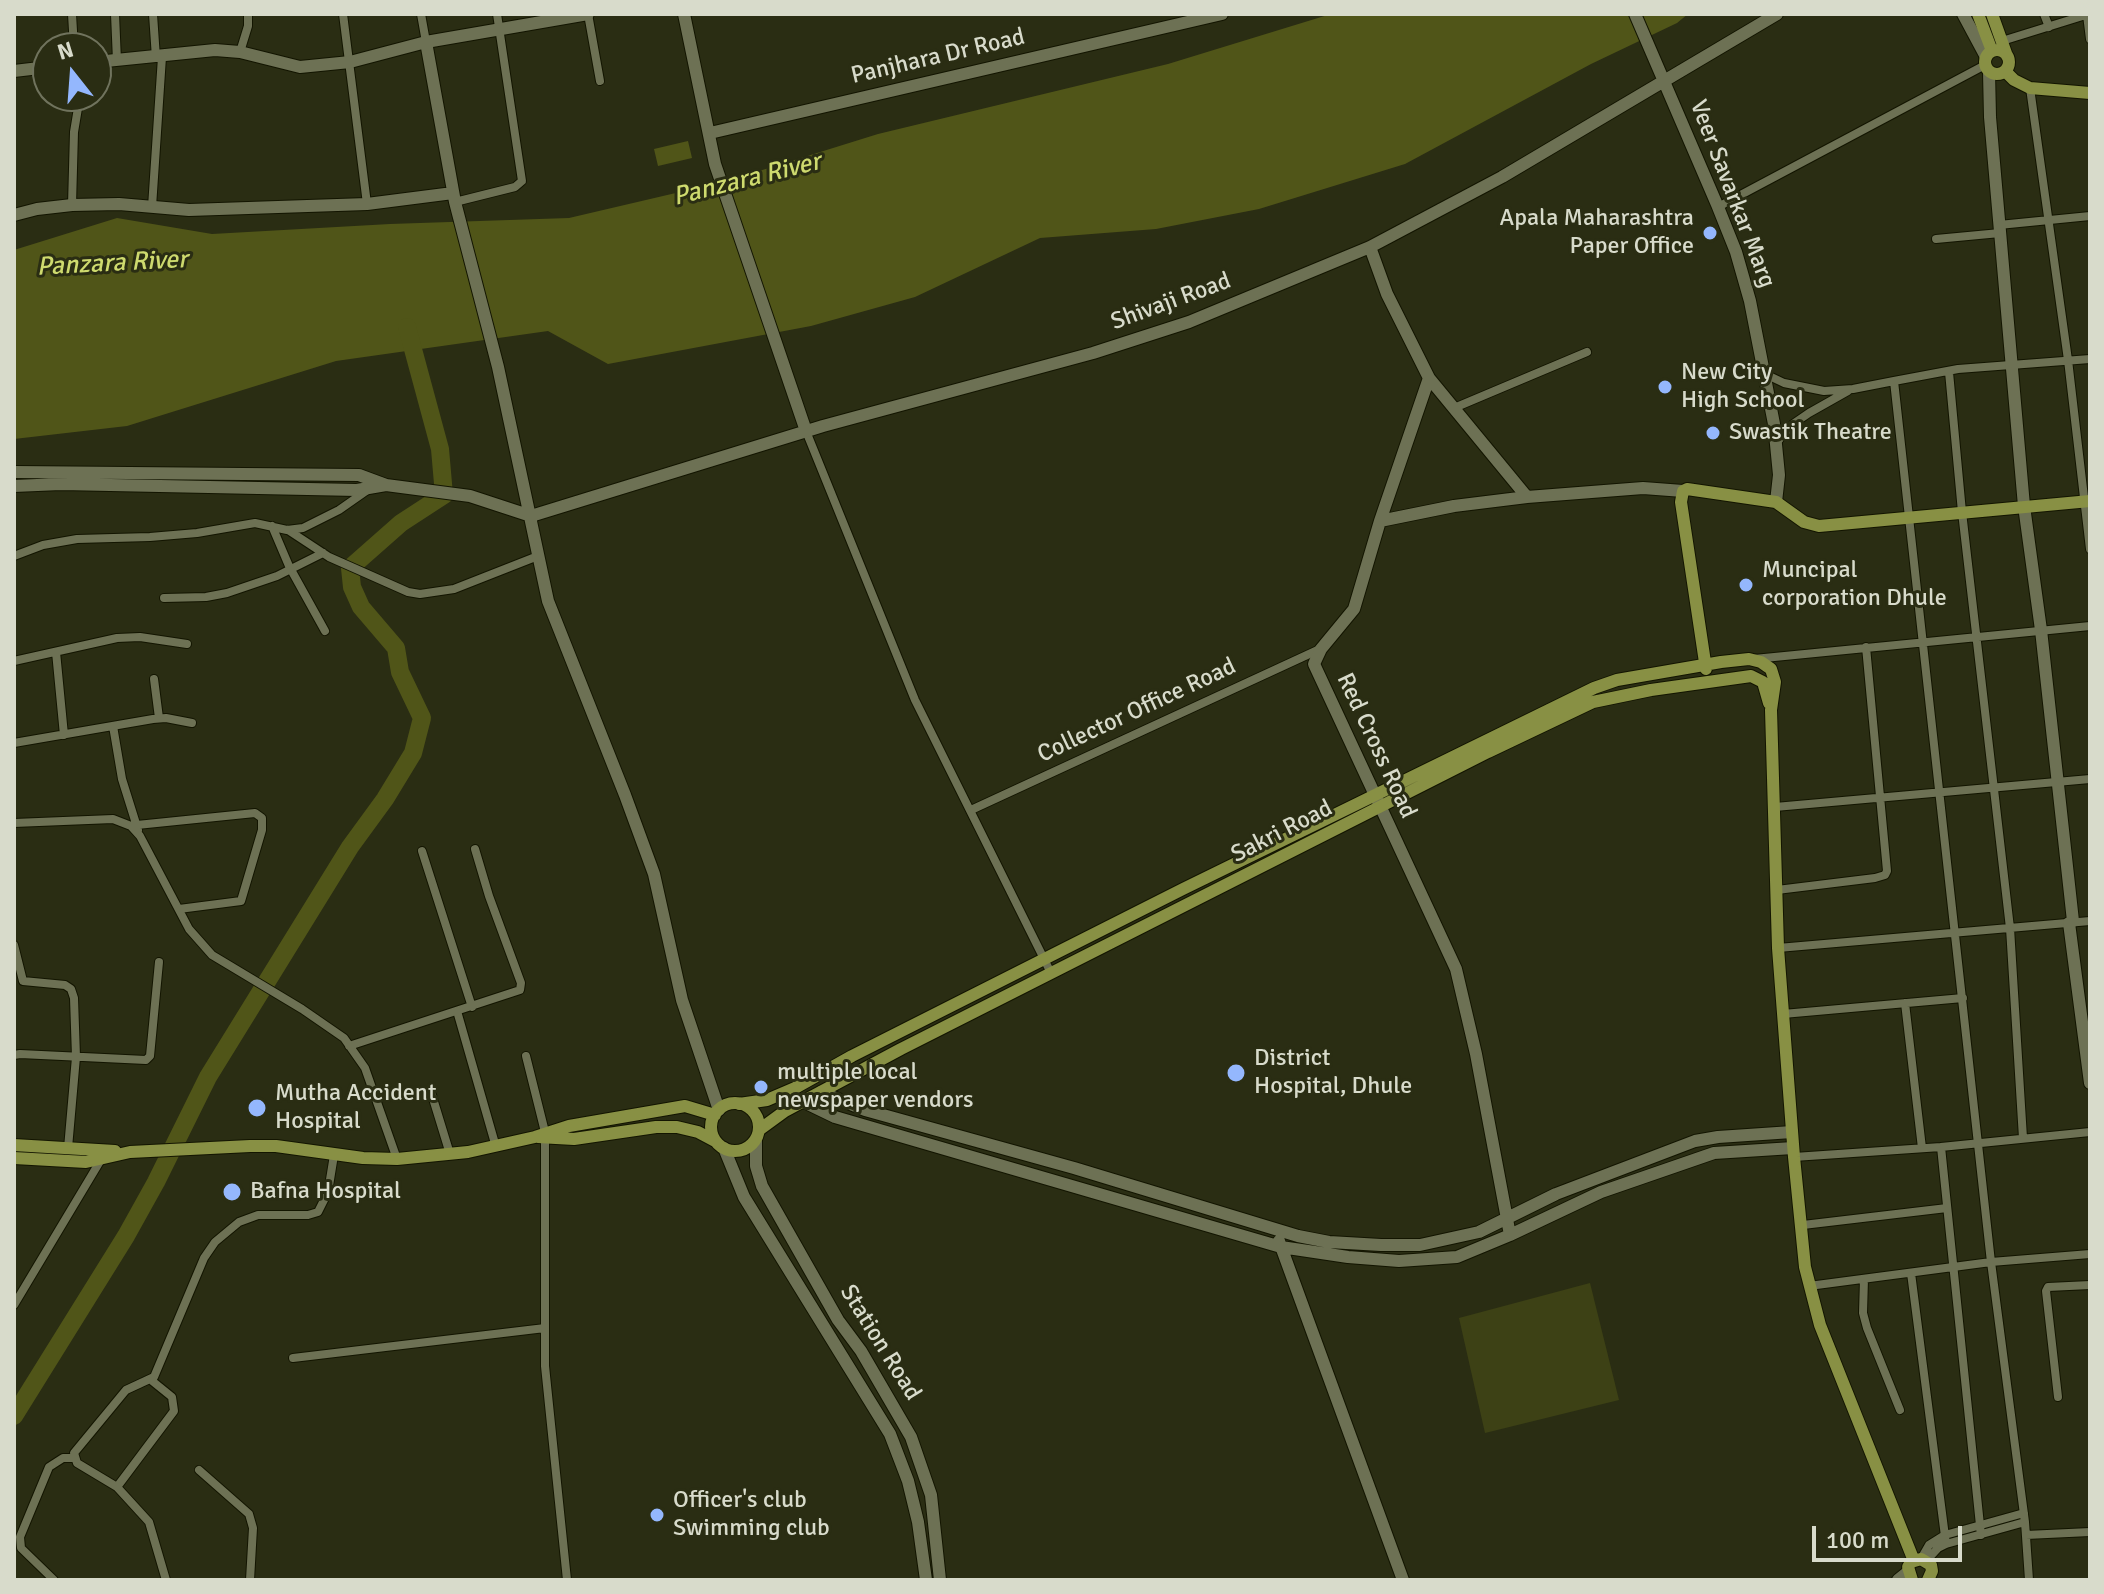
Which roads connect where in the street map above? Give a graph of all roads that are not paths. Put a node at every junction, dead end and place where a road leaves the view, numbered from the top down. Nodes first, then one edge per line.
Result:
1 (115, 14) edge
2 (153, 14) edge
3 (248, 14) edge
4 (343, 14) edge
5 (421, 14) edge
6 (497, 14) edge
7 (588, 14) edge
8 (684, 14) edge
9 (1222, 14) edge
10 (1635, 14) edge
11 (1777, 14) edge
12 (1963, 14) edge
13 (1978, 14) edge
14 (1992, 14) edge
15 (2044, 14) edge
16 (2088, 14) edge
17 (2049, 27) junction
18 (499, 29) junction
19 (2090, 39) edge
20 (2002, 41) junction
21 (426, 42) junction
22 (240, 52) junction
23 (159, 57) junction
24 (2007, 57) junction
25 (112, 61) edge
26 (117, 61) junction
27 (1988, 61) junction
28 (350, 62) junction
29 (2005, 71) junction
30 (600, 81) dead end
31 (1665, 81) junction
32 (2030, 88) junction
33 (2090, 93) edge
34 (77, 112) edge
35 (710, 133) junction
36 (456, 203) junction
37 (367, 204) junction
38 (72, 205) junction
39 (152, 207) junction
40 (1718, 207) junction
41 (14, 215) edge
42 (2090, 216) edge
43 (2049, 221) junction
44 (2000, 229) junction
45 (1936, 239) dead end
46 (1370, 247) junction
47 (1587, 352) dead end
48 (2090, 359) edge
49 (2068, 360) junction
50 (2012, 366) junction
51 (1949, 372) junction
52 (1765, 374) junction
53 (1429, 378) junction
54 (1894, 381) junction
55 (1853, 389) junction
56 (1454, 408) junction
57 (806, 431) junction
58 (1776, 443) junction
59 (14, 472) edge
60 (386, 485) junction
61 (14, 486) edge
62 (369, 489) junction
63 (1683, 491) junction
64 (1527, 497) junction
65 (2088, 501) edge
66 (1776, 502) junction
67 (2024, 506) junction
68 (1962, 512) junction
69 (531, 516) junction
70 (1910, 516) junction
71 (1380, 521) junction
72 (272, 526) junction
73 (287, 530) junction
74 (2090, 549) edge
75 (326, 555) junction
76 (14, 556) edge
77 (538, 556) junction
78 (291, 569) junction
79 (164, 598) dead end
80 (2090, 626) edge
81 (2041, 630) junction
82 (325, 631) dead end
83 (1977, 636) junction
84 (1924, 641) junction
85 (187, 644) dead end
86 (1866, 647) junction
87 (1321, 649) junction
88 (56, 652) junction
89 (1749, 659) junction
90 (14, 661) edge
91 (1705, 664) junction
92 (154, 679) dead end
93 (1708, 682) junction
94 (1771, 710) junction
95 (159, 718) junction
96 (192, 723) dead end
97 (113, 726) junction
98 (64, 735) junction
99 (14, 743) edge
100 (2090, 779) edge
101 (2058, 783) junction
102 (1994, 787) junction
103 (1941, 791) junction
104 (1881, 797) junction
105 (1377, 802) junction
106 (1775, 807) junction
107 (971, 810) junction
108 (14, 823) edge
109 (137, 825) junction
110 (140, 836) junction
111 (475, 849) dead end
112 (422, 851) dead end
113 (1777, 890) junction
114 (179, 909) junction
115 (2090, 921) edge
116 (2069, 923) junction
117 (2010, 928) junction
118 (1956, 933) junction
119 (14, 945) edge
120 (1778, 948) junction
121 (1044, 960) junction
122 (159, 962) dead end
123 (1051, 973) junction
124 (1963, 998) junction
125 (1905, 1003) junction
126 (472, 1007) junction
127 (457, 1011) junction
128 (1783, 1014) junction
129 (349, 1046) junction
130 (14, 1055) edge
131 (526, 1056) dead end
132 (76, 1057) junction
133 (2090, 1083) edge
134 (431, 1092) dead end
135 (821, 1092) junction
136 (804, 1102) junction
137 (739, 1104) junction
138 (717, 1112) junction
139 (1792, 1132) junction
140 (2090, 1132) edge
141 (757, 1135) junction
142 (542, 1136) junction
143 (2023, 1138) junction
144 (1979, 1143) junction
145 (14, 1145) edge
146 (719, 1145) junction
147 (496, 1147) junction
148 (1941, 1147) junction
149 (68, 1148) junction
150 (1922, 1148) junction
151 (1794, 1153) junction
152 (105, 1154) junction
153 (450, 1154) junction
154 (334, 1155) junction
155 (14, 1158) edge
156 (397, 1159) junction
157 (1126, 1184) junction
158 (1120, 1201) junction
159 (1947, 1208) junction
160 (1507, 1219) junction
161 (1803, 1225) junction
162 (1274, 1229) junction
163 (1510, 1235) junction
164 (1281, 1247) junction
165 (2090, 1254) edge
166 (1991, 1262) junction
167 (1953, 1267) junction
168 (1911, 1273) junction
169 (1864, 1279) junction
170 (2090, 1285) edge
171 (1809, 1286) junction
172 (14, 1305) edge
173 (545, 1328) junction
174 (293, 1358) dead end
175 (151, 1380) junction
176 (2058, 1397) dead end
177 (1900, 1410) dead end
178 (74, 1458) junction
179 (199, 1470) dead end
180 (117, 1487) junction
181 (2024, 1518) junction
182 (1978, 1524) junction
183 (2090, 1532) edge
184 (1981, 1535) junction
185 (2026, 1535) junction
186 (1946, 1539) junction
187 (1913, 1569) edge
188 (54, 1580) edge
189 (166, 1580) edge
190 (250, 1580) edge
191 (567, 1580) edge
192 (926, 1580) edge
193 (940, 1580) edge
194 (1403, 1580) edge
195 (1928, 1580) edge
196 (2029, 1580) edge

1 - 26 street
2 - 23 street
3 - 22 street
4 - 28 street
5 - 21 street
6 - 18 street
7 - 18 street
7 - 30 street
8 - 35 street
9 - 35 street, Panjhara Dr Road
10 - 31 street, Veer Savarkar Marg
11 - 31 street, Shivaji Road
12 - 27 street
13 - 27 main road
14 - 20 main road
15 - 17 street
16 - 17 street
16 - 19 street
17 - 20 street
18 - 21 street
18 - 36 street
20 - 24 main road
21 - 28 street
21 - 36 street
22 - 23 street
22 - 28 street
23 - 26 street
23 - 39 street
24 - 27 main road
24 - 29 main road
25 - 26 street
27 - 29 main road
27 - 40 street
27 - 44 street
28 - 37 street
29 - 32 main road
31 - 40 street, Veer Savarkar Marg
31 - 46 street, Shivaji Road
32 - 33 main road
32 - 43 street
34 - 38 street
35 - 57 street
36 - 37 street
36 - 69 street
37 - 39 street
38 - 39 street
38 - 41 street
40 - 52 street, Veer Savarkar Marg
42 - 43 street
43 - 44 street
43 - 49 street
44 - 45 street
44 - 50 street
46 - 53 street
46 - 57 street, Shivaji Road
47 - 56 street
48 - 49 street
49 - 50 street
49 - 65 street
50 - 51 street
50 - 67 street
51 - 54 street
51 - 68 street
52 - 55 street
52 - 58 street, Veer Savarkar Marg
53 - 56 street
53 - 71 street, Red Cross Road
54 - 55 street
54 - 70 street
55 - 58 street
56 - 64 street
57 - 69 street, Shivaji Road
57 - 107 street
58 - 66 street, Veer Savarkar Marg
59 - 60 street
60 - 62 street
60 - 69 street
61 - 62 street
62 - 73 street
63 - 64 street
63 - 66 main road
63 - 91 main road
64 - 71 street
65 - 67 main road
65 - 74 street
66 - 70 main road
67 - 68 main road
67 - 81 street
68 - 70 main road
68 - 83 street
69 - 77 street
70 - 84 street
71 - 87 street, Red Cross Road
72 - 73 street
72 - 76 street
72 - 78 street
73 - 75 street
75 - 77 street
75 - 78 street
77 - 138 street
78 - 79 street
78 - 82 street
80 - 81 street
81 - 83 street
81 - 101 street
83 - 84 street
83 - 102 street
84 - 86 street
84 - 103 street
85 - 88 street
86 - 89 street
86 - 104 street
87 - 105 street, Red Cross Road
87 - 107 street, Collector Office Road
88 - 90 street
88 - 98 street
89 - 91 main road
89 - 94 main road
91 - 93 main road
91 - 105 main road
92 - 95 street
93 - 94 main road, Sakri Road
93 - 105 main road, Sakri Road
94 - 106 main road
95 - 96 street
95 - 97 street
97 - 98 street
97 - 109 street
98 - 99 street
100 - 101 street
101 - 102 street
101 - 116 street
102 - 103 street
102 - 117 street
103 - 104 street
103 - 118 street
104 - 106 street
104 - 113 street
105 - 121 main road
105 - 123 main road, Sakri Road
105 - 160 street, Red Cross Road
106 - 113 main road
107 - 121 street
108 - 110 street
109 - 110 street
109 - 114 street
110 - 114 street
111 - 126 street
112 - 126 street
113 - 120 main road
114 - 129 street
115 - 116 street
116 - 117 street
116 - 133 street
117 - 118 street
117 - 143 street
118 - 120 street
118 - 124 street
119 - 132 street
120 - 128 main road
121 - 123 street
121 - 137 main road
122 - 132 street
123 - 135 main road, Sakri Road
124 - 125 street
124 - 144 street
125 - 128 street
125 - 150 street
126 - 127 street
127 - 129 street
127 - 147 street
128 - 139 main road
129 - 156 street
130 - 132 street
131 - 142 street
132 - 149 street
134 - 153 street
135 - 136 main road, Sakri Road
135 - 157 street
136 - 141 main road, Sakri Road
136 - 158 street
137 - 138 main road
137 - 141 main road
138 - 142 main road
138 - 146 main road
139 - 151 main road
139 - 160 street
140 - 143 street
141 - 146 main road
141 - 193 street, Station Road
142 - 146 main road
142 - 147 main road
142 - 173 street
143 - 144 street
144 - 148 street
144 - 166 street
145 - 149 main road
146 - 192 street, Station Road
147 - 153 main road
148 - 150 street
148 - 159 street
149 - 152 main road
150 - 151 street
151 - 161 main road
151 - 163 street
152 - 154 main road
152 - 155 main road
152 - 172 street
153 - 156 main road
154 - 156 main road
154 - 175 street
157 - 158 street
157 - 162 street
158 - 164 street
159 - 161 street
159 - 167 street
160 - 162 street
160 - 163 street, Red Cross Road
161 - 171 main road
162 - 164 street
163 - 164 street
164 - 194 street
165 - 166 street
166 - 167 street
166 - 181 street
167 - 168 street
167 - 182 street
168 - 169 street
168 - 186 street
169 - 171 street
169 - 177 street
170 - 176 street
171 - 187 main road
173 - 174 street
173 - 191 street
175 - 178 street
175 - 180 street
178 - 180 street
178 - 188 street
179 - 190 street
180 - 189 street
181 - 182 street
181 - 184 street
181 - 185 street
182 - 184 street
182 - 186 street
183 - 185 street
184 - 186 street
185 - 196 street
186 - 187 street
187 - 195 main road

